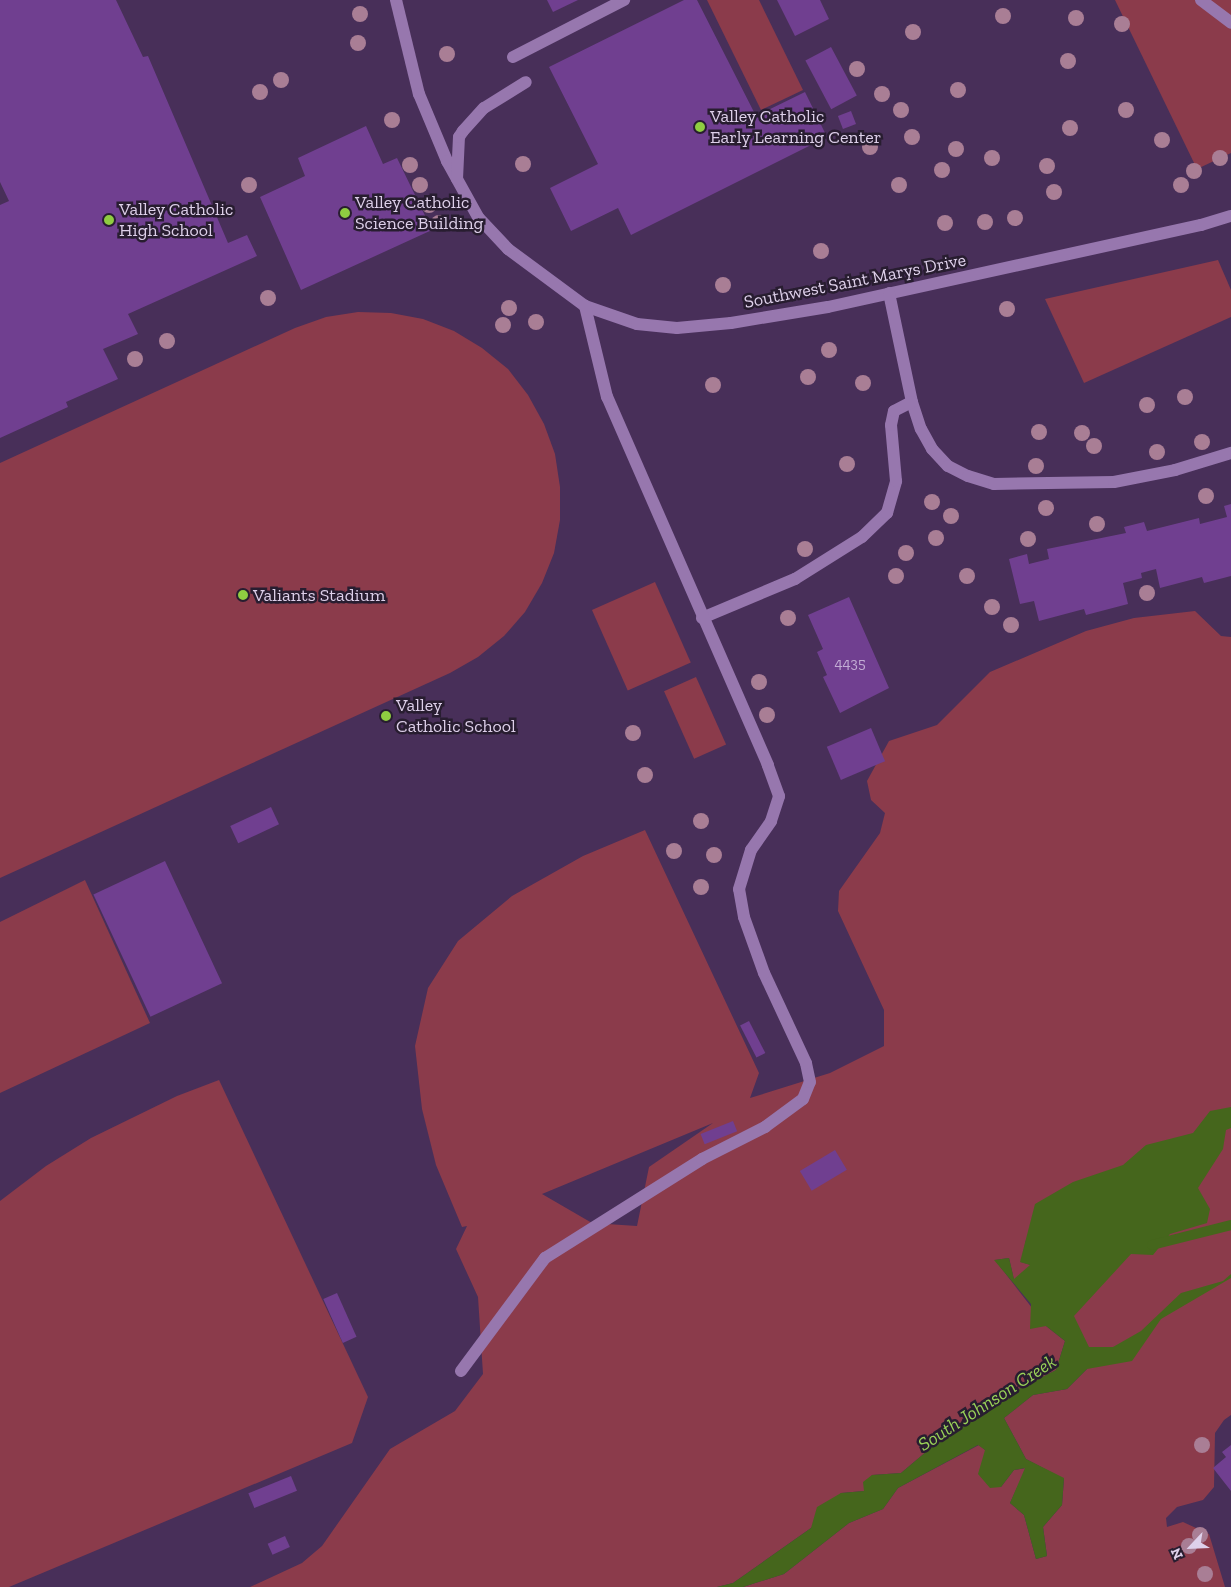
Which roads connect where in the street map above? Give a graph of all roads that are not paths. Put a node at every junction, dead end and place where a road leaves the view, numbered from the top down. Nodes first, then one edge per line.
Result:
1 (396, 0) edge
2 (624, 0) edge
3 (1200, 0) edge
4 (1231, 22) edge
5 (512, 57) dead end
6 (526, 82) dead end
7 (458, 182) junction
8 (1231, 216) edge
9 (889, 293) junction
10 (584, 306) junction
11 (912, 402) junction
12 (1231, 452) edge
13 (702, 618) junction
14 (460, 1371) dead end

1 - 7 street, Southwest Saint Marys Drive
2 - 5 street
3 - 4 street
6 - 7 street
7 - 10 street, Southwest Saint Marys Drive
8 - 9 street, Southwest Saint Marys Drive
9 - 10 street, Southwest Saint Marys Drive
9 - 11 street
10 - 13 street
11 - 12 street
11 - 13 street
13 - 14 street

